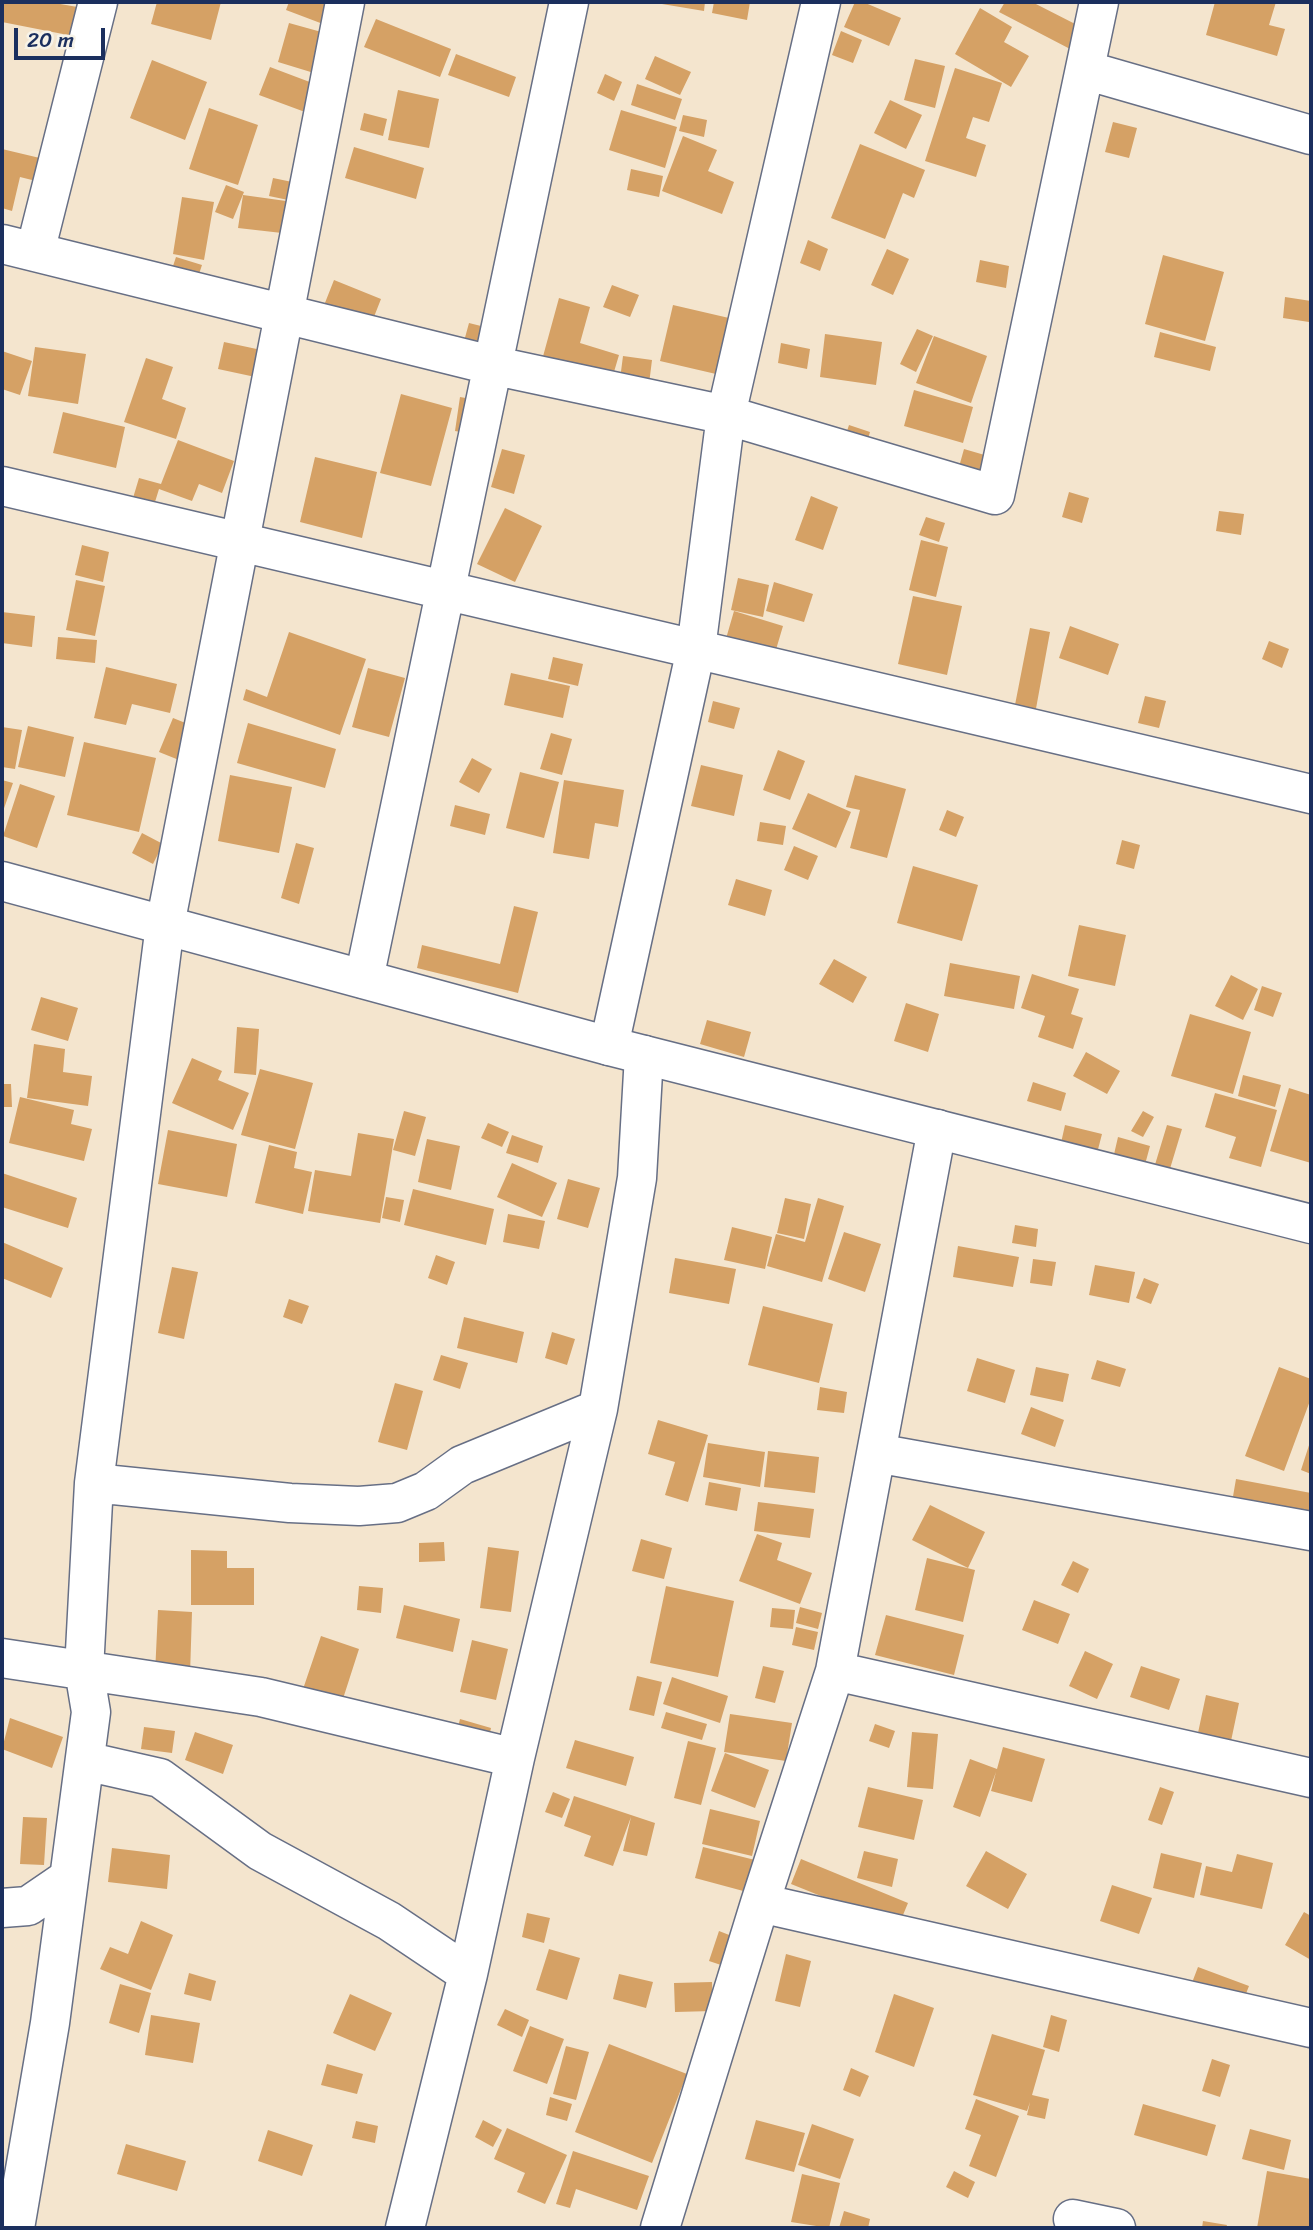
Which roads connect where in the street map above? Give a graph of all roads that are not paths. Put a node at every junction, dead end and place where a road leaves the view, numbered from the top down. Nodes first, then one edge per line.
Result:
1 (97, 2) edge
2 (345, 2) edge
3 (569, 2) edge
4 (821, 2) edge
5 (1099, 2) edge
6 (1086, 70) junction
7 (1311, 135) edge
8 (18, 248) edge
9 (282, 313) junction
10 (491, 365) junction
11 (726, 415) junction
12 (2, 486) edge
13 (239, 541) junction
14 (445, 588) junction
15 (696, 649) junction
16 (1311, 794) edge
17 (2, 881) edge
18 (165, 925) junction
19 (364, 979) junction
20 (627, 1050) junction
21 (937, 1129) junction
22 (1311, 1224) edge
23 (598, 1409) junction
24 (876, 1452) junction
25 (94, 1483) junction
26 (1311, 1531) edge
27 (2, 1658) edge
28 (84, 1670) junction
29 (835, 1671) junction
30 (515, 1758) junction
31 (85, 1761) junction
32 (1311, 1779) edge
33 (69, 1878) junction
34 (760, 1903) junction
35 (2, 1908) edge
36 (468, 1974) junction
37 (1311, 2028) edge
38 (1073, 2219) dead end
39 (15, 2228) edge
40 (405, 2228) edge
41 (660, 2228) edge
42 (1116, 2228) edge

1 - 8 street
2 - 9 street
3 - 10 street
4 - 11 street
5 - 6 street
6 - 7 street
6 - 11 street
8 - 9 street
9 - 10 street
9 - 13 street
10 - 11 street
10 - 14 street
11 - 15 street
12 - 13 street
13 - 14 street
13 - 18 street
14 - 15 street
14 - 19 street
15 - 16 street
15 - 20 street
17 - 18 street
18 - 19 street
18 - 25 street
19 - 20 street
20 - 21 street
20 - 23 street
21 - 22 street
21 - 24 street
23 - 25 street
23 - 30 street
24 - 26 street
24 - 29 street
25 - 28 street
27 - 28 street
28 - 30 street
28 - 31 street
29 - 32 street
29 - 34 street
30 - 36 street
31 - 33 street
31 - 36 street
33 - 35 street
33 - 39 street
34 - 37 street
34 - 41 street
36 - 40 street
38 - 42 street

